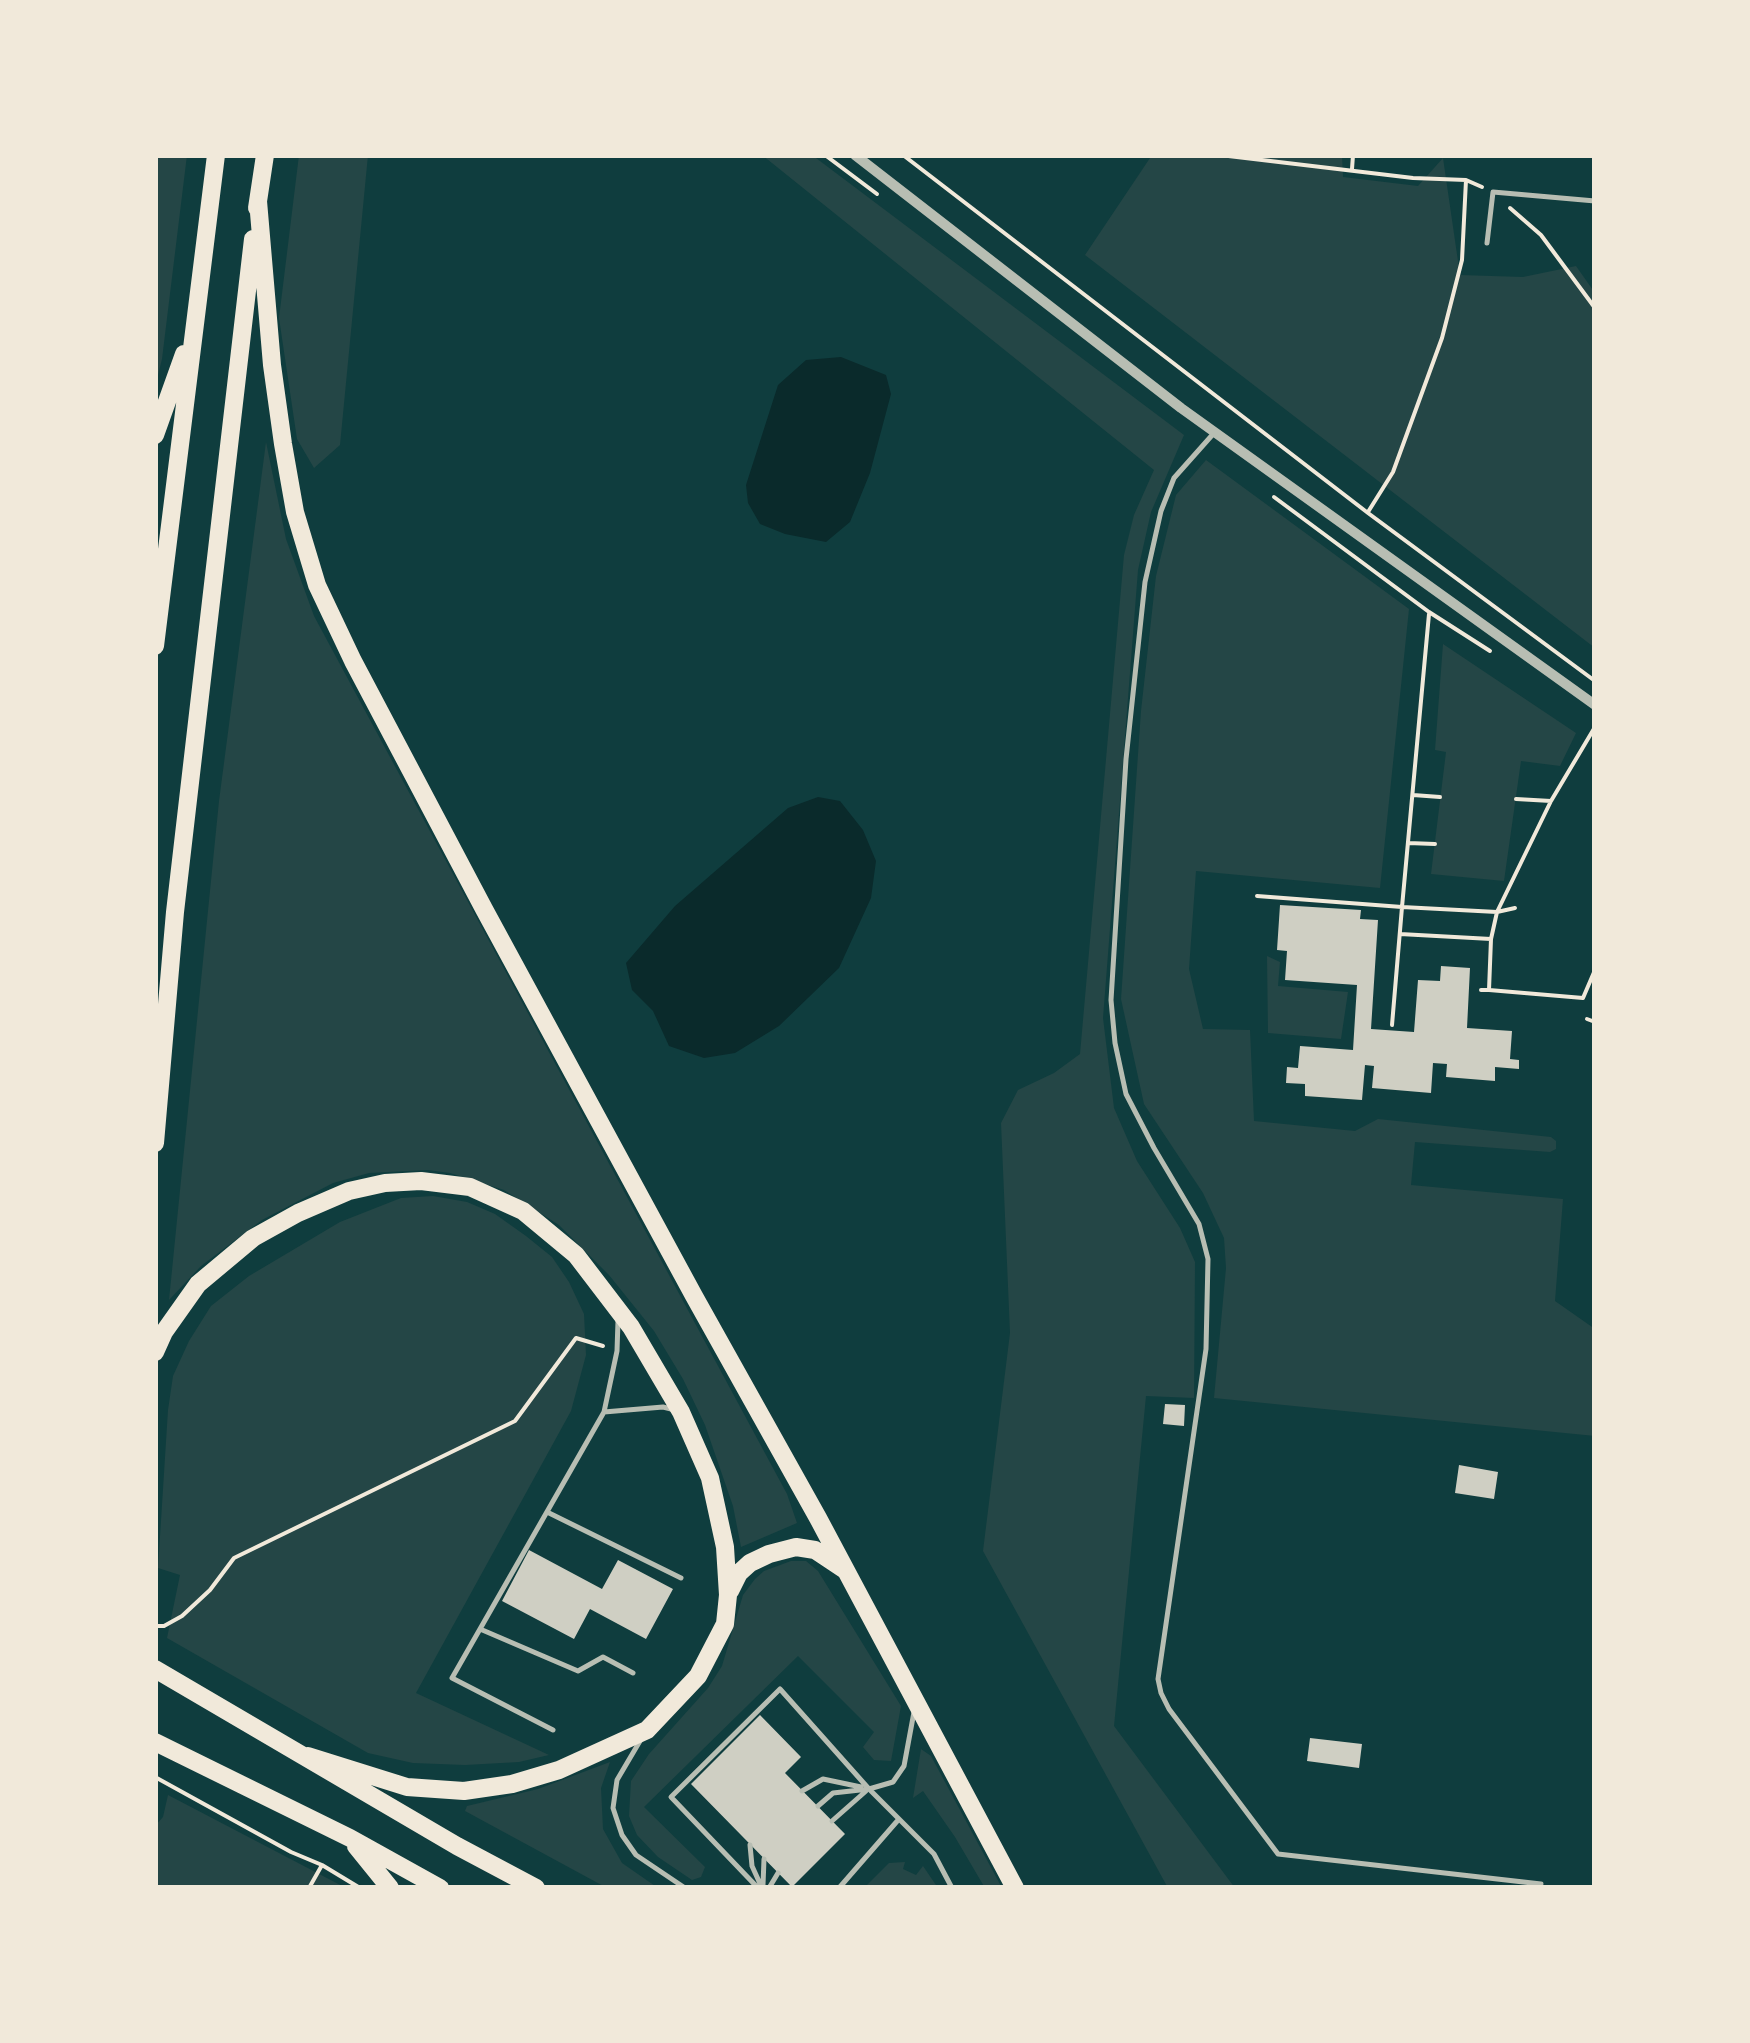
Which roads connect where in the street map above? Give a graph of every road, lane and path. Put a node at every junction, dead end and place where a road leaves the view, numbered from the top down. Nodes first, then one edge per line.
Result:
1 (216, 155) edge
2 (265, 155) edge
3 (825, 155) edge
4 (855, 155) edge
5 (903, 155) edge
6 (1220, 155) edge
7 (1353, 155) edge
8 (1352, 170) junction
9 (1466, 180) junction
10 (1492, 192) junction
11 (258, 200) junction
12 (887, 202) dead end
13 (1595, 202) edge
14 (1488, 244) dead end
15 (1595, 308) edge
16 (195, 320) junction
17 (1214, 432) junction
18 (155, 435) edge
19 (1368, 513) junction
20 (1429, 612) dead end
21 (155, 646) edge
22 (1595, 681) edge
23 (1595, 706) edge
24 (1595, 727) edge
25 (1413, 794) junction
26 (1440, 798) dead end
27 (1516, 799) dead end
28 (1551, 801) junction
29 (1408, 843) junction
30 (1434, 844) dead end
31 (1257, 896) dead end
32 (1402, 907) junction
33 (1515, 908) dead end
34 (1497, 912) junction
35 (1400, 934) junction
36 (1491, 939) junction
37 (1595, 970) edge
38 (1481, 990) dead end
39 (1489, 990) junction
40 (1587, 1019) dead end
41 (1595, 1022) edge
42 (1392, 1025) dead end
43 (155, 1143) edge
44 (614, 1304) junction
45 (617, 1351) junction
46 (155, 1352) edge
47 (604, 1412) junction
48 (680, 1412) junction
49 (547, 1512) junction
50 (846, 1570) junction
51 (681, 1578) dead end
52 (728, 1595) junction
53 (155, 1626) edge
54 (480, 1629) junction
55 (155, 1669) edge
56 (633, 1673) dead end
57 (915, 1700) junction
58 (553, 1730) dead end
59 (647, 1730) junction
60 (155, 1742) edge
61 (308, 1756) junction
62 (155, 1778) edge
63 (869, 1789) junction
64 (802, 1791) dead end
65 (818, 1806) dead end
66 (900, 1818) junction
67 (832, 1820) dead end
68 (350, 1838) junction
69 (750, 1845) dead end
70 (764, 1858) dead end
71 (322, 1864) junction
72 (778, 1873) dead end
73 (1541, 1884) dead end
74 (308, 1888) edge
75 (360, 1888) edge
76 (390, 1888) edge
77 (440, 1888) edge
78 (536, 1888) edge
79 (685, 1888) edge
80 (763, 1888) edge
81 (839, 1888) edge
82 (952, 1888) edge
83 (1015, 1888) edge

1 - 16 highway
2 - 11 highway
3 - 12 path
4 - 17 street
5 - 19 path
6 - 8 path
7 - 8 path
8 - 9 path
9 - 10 path
9 - 19 path
10 - 13 lane
10 - 14 lane
10 - 15 path
11 - 43 highway
11 - 50 highway
16 - 18 highway
16 - 21 highway
17 - 23 street
17 - 73 lane
19 - 22 path
20 - 25 path
24 - 28 path
25 - 26 path
25 - 29 path
27 - 28 path
28 - 34 path
29 - 30 path
29 - 32 path
31 - 32 path
32 - 34 path
32 - 35 path
33 - 34 path
34 - 36 path
35 - 36 path
35 - 42 path
36 - 39 path
37 - 39 path
38 - 39 path
40 - 41 path
44 - 45 lane
44 - 46 highway
44 - 48 highway
45 - 47 lane
45 - 53 path
47 - 48 lane
47 - 49 lane
48 - 52 highway
49 - 51 lane
49 - 54 lane
50 - 52 highway
50 - 57 highway
52 - 59 highway
54 - 56 lane
54 - 58 lane
55 - 61 highway
57 - 63 lane
57 - 83 highway
59 - 61 highway
59 - 79 lane
60 - 68 highway
61 - 78 highway
62 - 71 path
63 - 64 lane
63 - 65 lane
63 - 66 lane
63 - 67 lane
63 - 80 lane
66 - 81 lane
66 - 82 lane
68 - 76 highway
68 - 77 highway
69 - 80 lane
70 - 80 lane
71 - 74 path
71 - 75 path
72 - 80 lane

